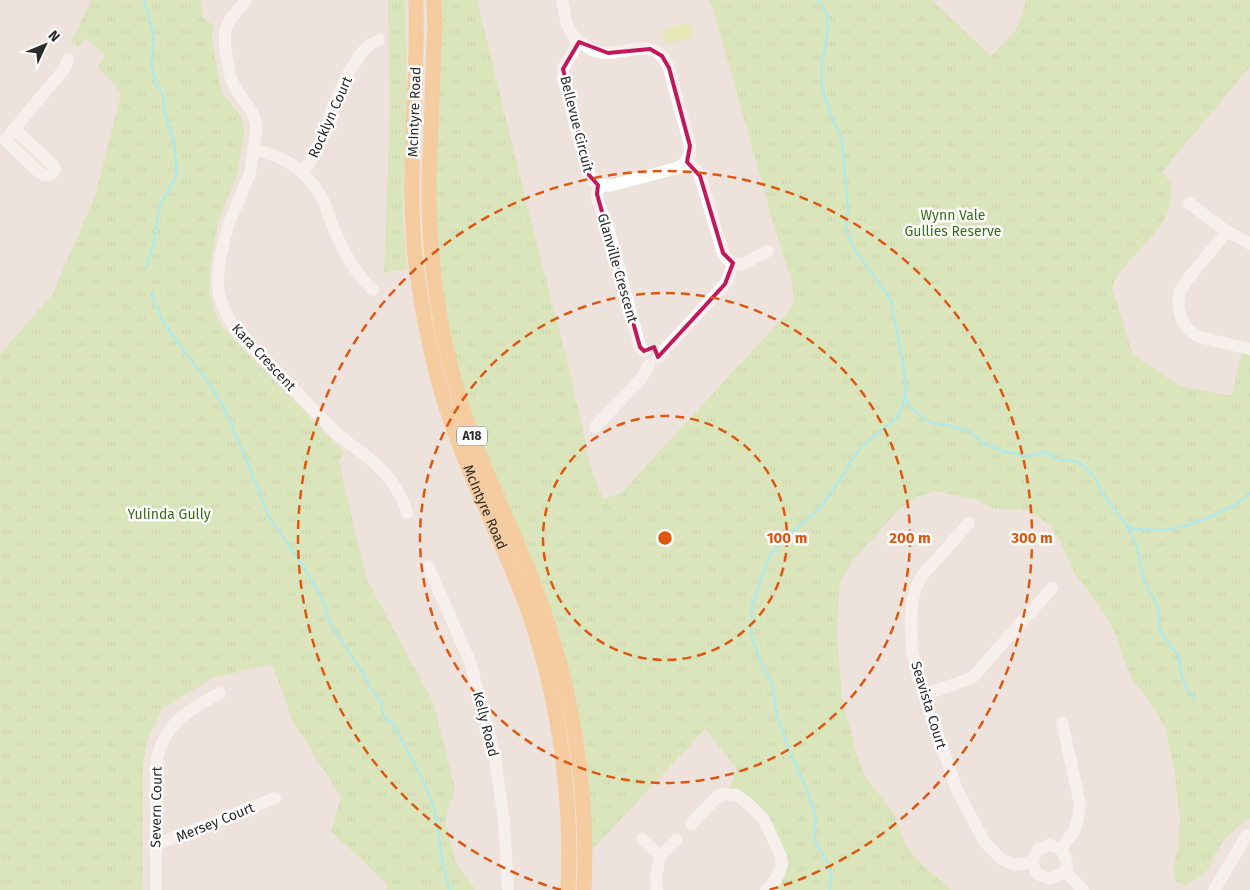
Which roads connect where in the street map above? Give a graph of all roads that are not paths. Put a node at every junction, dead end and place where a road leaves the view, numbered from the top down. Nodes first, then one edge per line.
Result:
1 (246, 0) edge
2 (416, 0) edge
3 (434, 0) edge
4 (562, 0) edge
5 (379, 40) dead end
6 (579, 42) junction
7 (68, 59) dead end
8 (14, 129) junction
9 (2, 143) edge
10 (254, 149) junction
11 (686, 161) junction
12 (303, 174) junction
13 (599, 185) junction
14 (1189, 203) dead end
15 (1227, 231) junction
16 (1250, 244) edge
17 (768, 250) dead end
18 (732, 263) junction
19 (373, 290) dead end
20 (1250, 349) edge
21 (654, 361) junction
22 (596, 426) dead end
23 (407, 514) dead end
24 (969, 522) dead end
25 (428, 566) dead end
26 (1052, 588) dead end
27 (220, 694) dead end
28 (924, 695) junction
29 (1062, 722) dead end
30 (275, 798) dead end
31 (691, 824) dead end
32 (1247, 835) dead end
33 (642, 838) dead end
34 (677, 840) dead end
35 (155, 845) junction
36 (1060, 848) junction
37 (660, 856) junction
38 (1032, 862) junction
39 (1065, 871) junction
40 (156, 890) edge
41 (508, 890) edge
42 (568, 890) edge
43 (584, 890) edge
44 (657, 890) edge
45 (766, 890) edge
46 (1083, 890) edge
47 (1214, 890) edge

1 - 10 street, Kara Crescent
2 - 42 main road, McIntyre Road / A18
3 - 43 main road, McIntyre Road / A18
4 - 6 street
5 - 12 street, Rocklyn Court
6 - 11 street
6 - 13 street, Bellevue Circuit
7 - 8 street
8 - 9 street
8 - 9 street
10 - 12 street
10 - 23 street, Kara Crescent
11 - 13 street, Bellevue Circuit
11 - 18 street
12 - 19 street
13 - 21 street, Glanville Crescent
14 - 15 street
15 - 16 street
15 - 20 street
17 - 18 street
18 - 21 street
21 - 22 street
24 - 28 street, Seavista Court
25 - 41 street, Kelly Road
26 - 28 street
27 - 35 street, Severn Court
28 - 38 street, Seavista Court
29 - 36 street
30 - 35 street, Mersey Court
31 - 45 street
32 - 47 street
33 - 37 street
34 - 37 street
35 - 40 street, Severn Court
36 - 38 street
36 - 39 street
37 - 44 street
38 - 39 street
39 - 46 street

